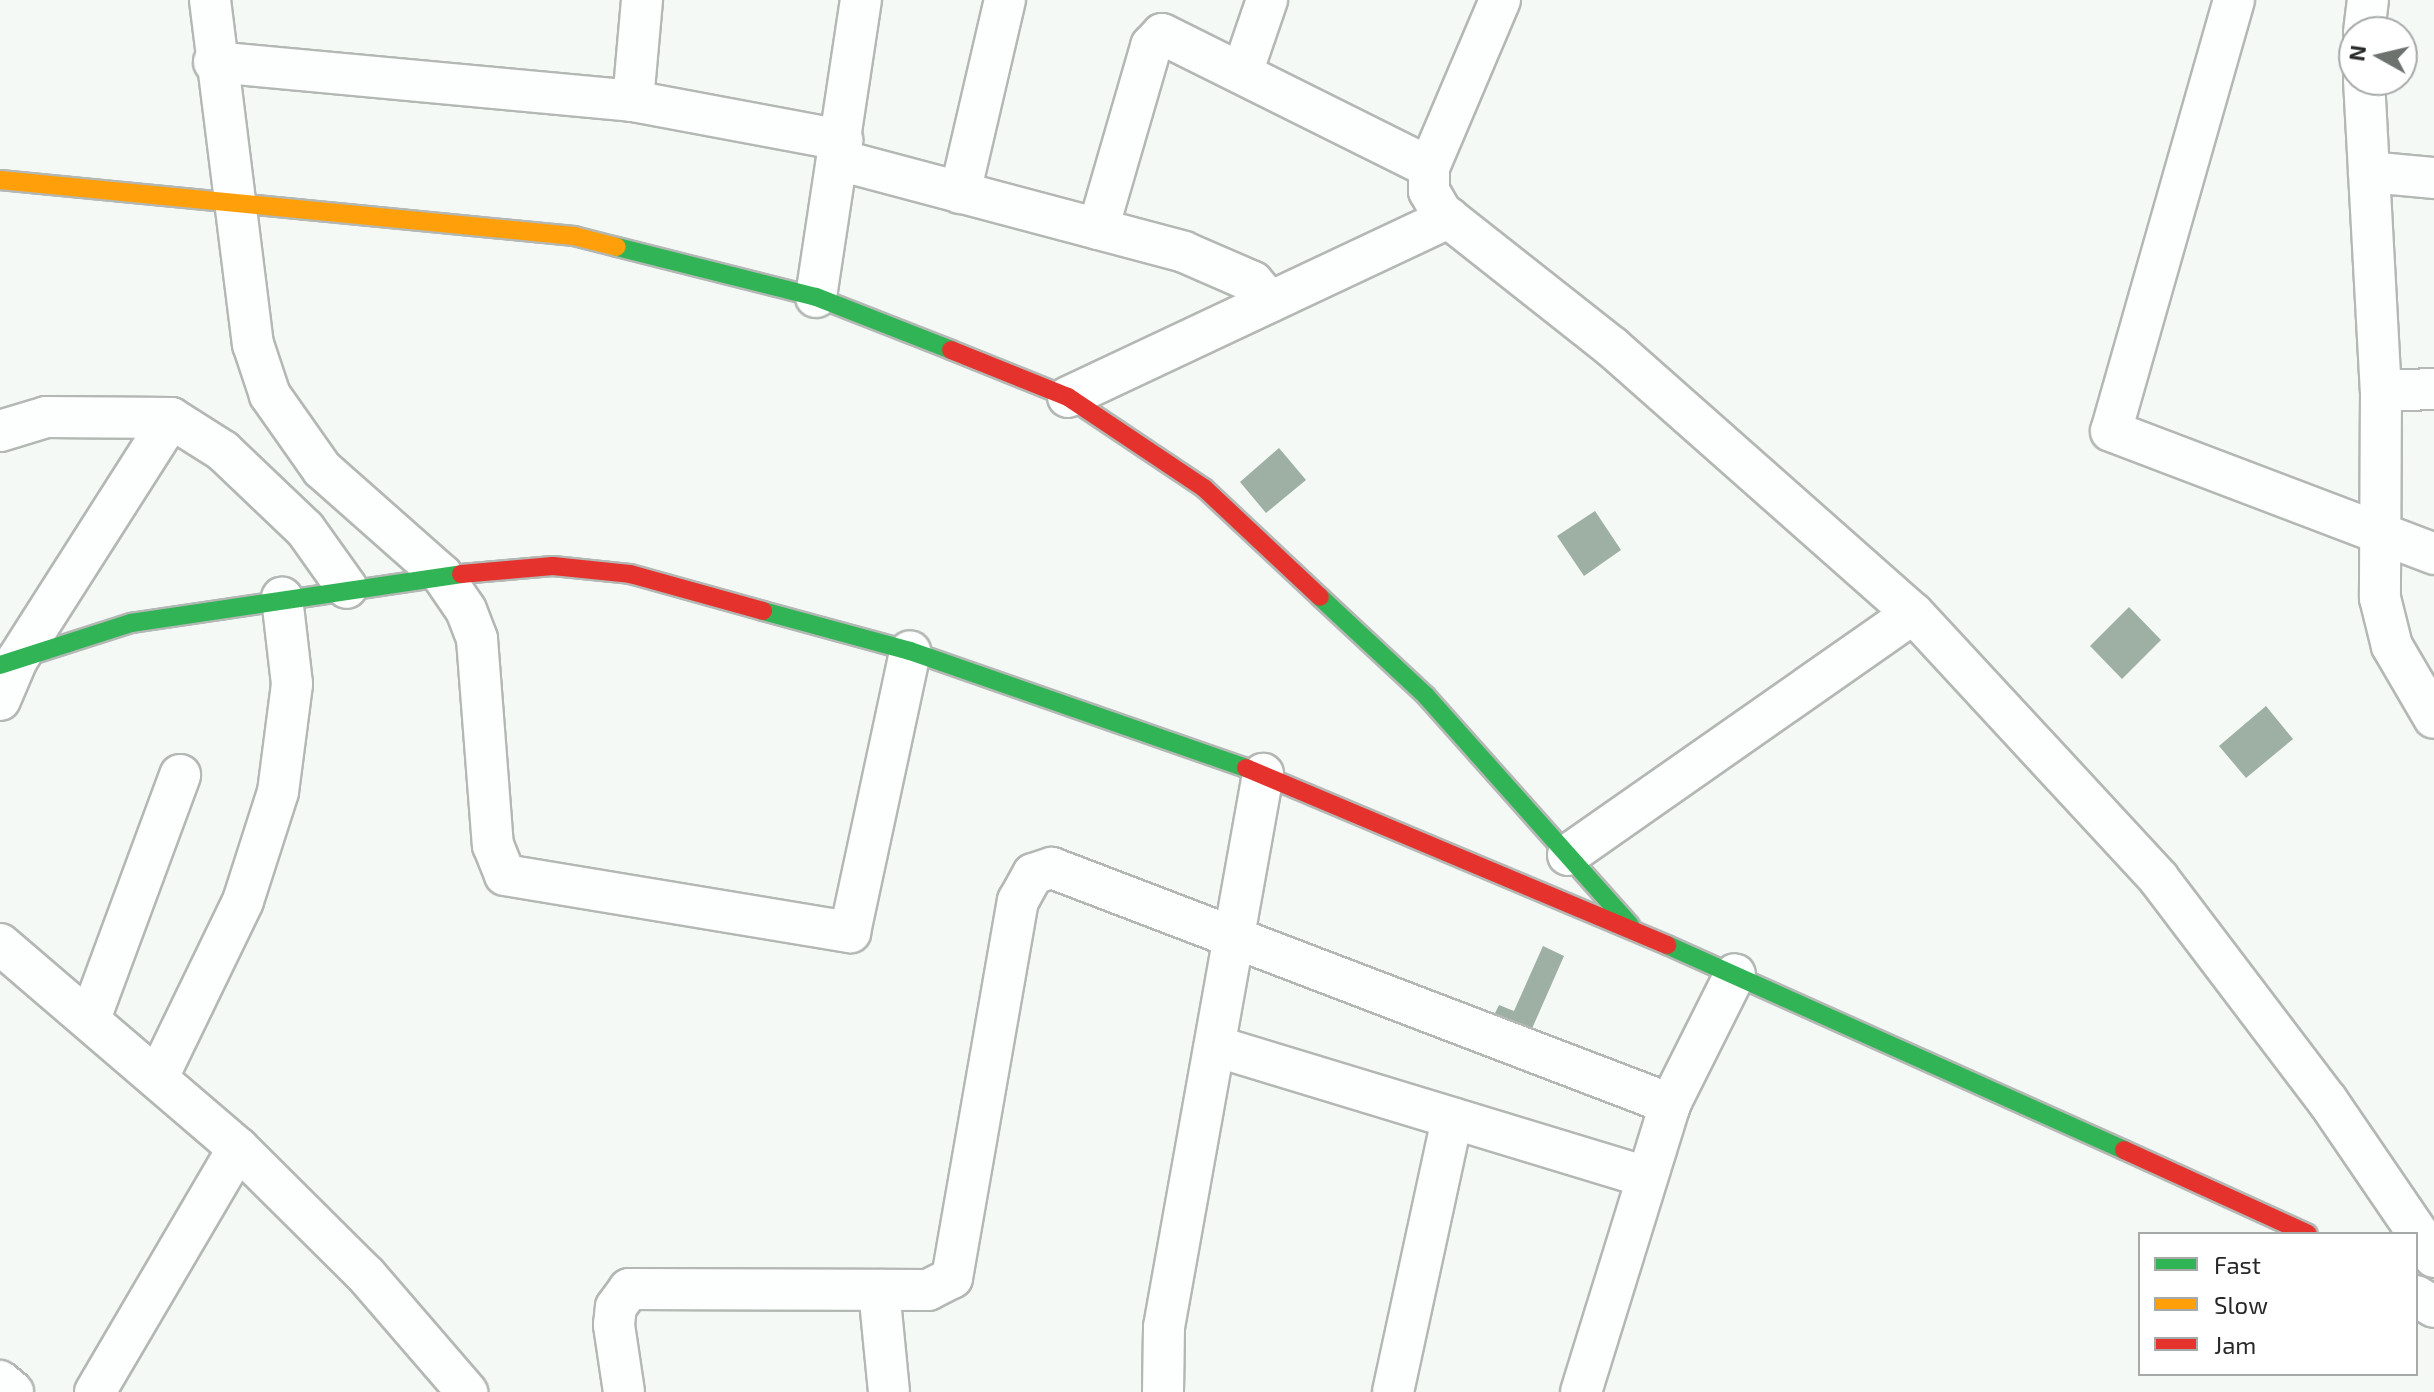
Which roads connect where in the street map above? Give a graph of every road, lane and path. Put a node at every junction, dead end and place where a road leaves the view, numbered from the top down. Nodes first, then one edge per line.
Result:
1 (210, 0) edge
2 (642, 0) edge
3 (861, 0) edge
4 (1005, 0) edge
5 (1267, 0) edge
6 (1500, 0) edge
7 (2234, 0) edge
8 (214, 62) junction
9 (1243, 70) junction
10 (2365, 96) edge
11 (633, 101) junction
12 (840, 150) junction
13 (1429, 167) junction
14 (2369, 172) junction
15 (2434, 178) edge
16 (0, 180) edge
17 (960, 193) junction
18 (230, 199) junction
19 (1449, 218) junction
20 (1098, 229) junction
21 (816, 297) junction
22 (1270, 302) junction
23 (2434, 389) edge
24 (2381, 391) junction
25 (1068, 397) junction
26 (171, 418) junction
27 (0, 431) edge
28 (2381, 534) junction
29 (2434, 554) edge
30 (429, 576) junction
31 (357, 587) junction
32 (282, 598) junction
33 (1913, 613) junction
34 (910, 651) junction
35 (9, 662) edge
36 (0, 700) edge
37 (2434, 718) edge
38 (1263, 774) junction
39 (180, 775) dead end
40 (1568, 855) junction
41 (1637, 932) junction
42 (1235, 935) junction
43 (0, 944) edge
44 (1735, 974) junction
45 (91, 1016) junction
46 (1215, 1046) junction
47 (158, 1077) junction
48 (1670, 1104) junction
49 (1452, 1118) junction
50 (238, 1148) junction
51 (1647, 1177) junction
52 (2304, 1232) edge
53 (2417, 1232) edge
54 (2418, 1234) edge
55 (2434, 1257) edge
56 (879, 1290) junction
57 (0, 1381) edge
58 (1394, 1384) edge
59 (1582, 1389) edge
60 (13, 1392) edge
61 (95, 1392) edge
62 (467, 1392) edge
63 (624, 1392) edge
64 (889, 1392) edge
65 (1163, 1392) edge

1 - 8 street
2 - 11 street
3 - 12 street
4 - 17 street
5 - 9 street
6 - 13 street
7 - 28 street
8 - 11 street
8 - 18 street
9 - 13 street
9 - 20 street
10 - 14 street
11 - 12 street
12 - 17 street
12 - 21 street
13 - 19 street
14 - 15 street
14 - 24 street
16 - 18 street
17 - 20 street
18 - 21 street
18 - 30 street
19 - 22 street
19 - 33 street
20 - 22 street
21 - 25 street
22 - 25 street
23 - 24 street
24 - 28 street
25 - 40 street
26 - 27 street
26 - 31 street
26 - 35 street
28 - 29 street
28 - 37 street
30 - 31 street
30 - 34 street
30 - 34 street
31 - 32 street
32 - 35 street
32 - 47 street
33 - 40 street
33 - 53 street
34 - 38 street
35 - 36 street
38 - 41 street
38 - 42 street
39 - 45 street
40 - 41 street
41 - 44 street
42 - 46 street
42 - 48 street
42 - 56 street
43 - 45 street
44 - 48 street
44 - 52 street
45 - 47 street
46 - 49 street
46 - 65 street
47 - 50 street
48 - 51 street
49 - 51 street
49 - 58 street
50 - 61 street
50 - 62 street
51 - 59 street
54 - 55 street
56 - 63 street
56 - 64 street
57 - 60 street

